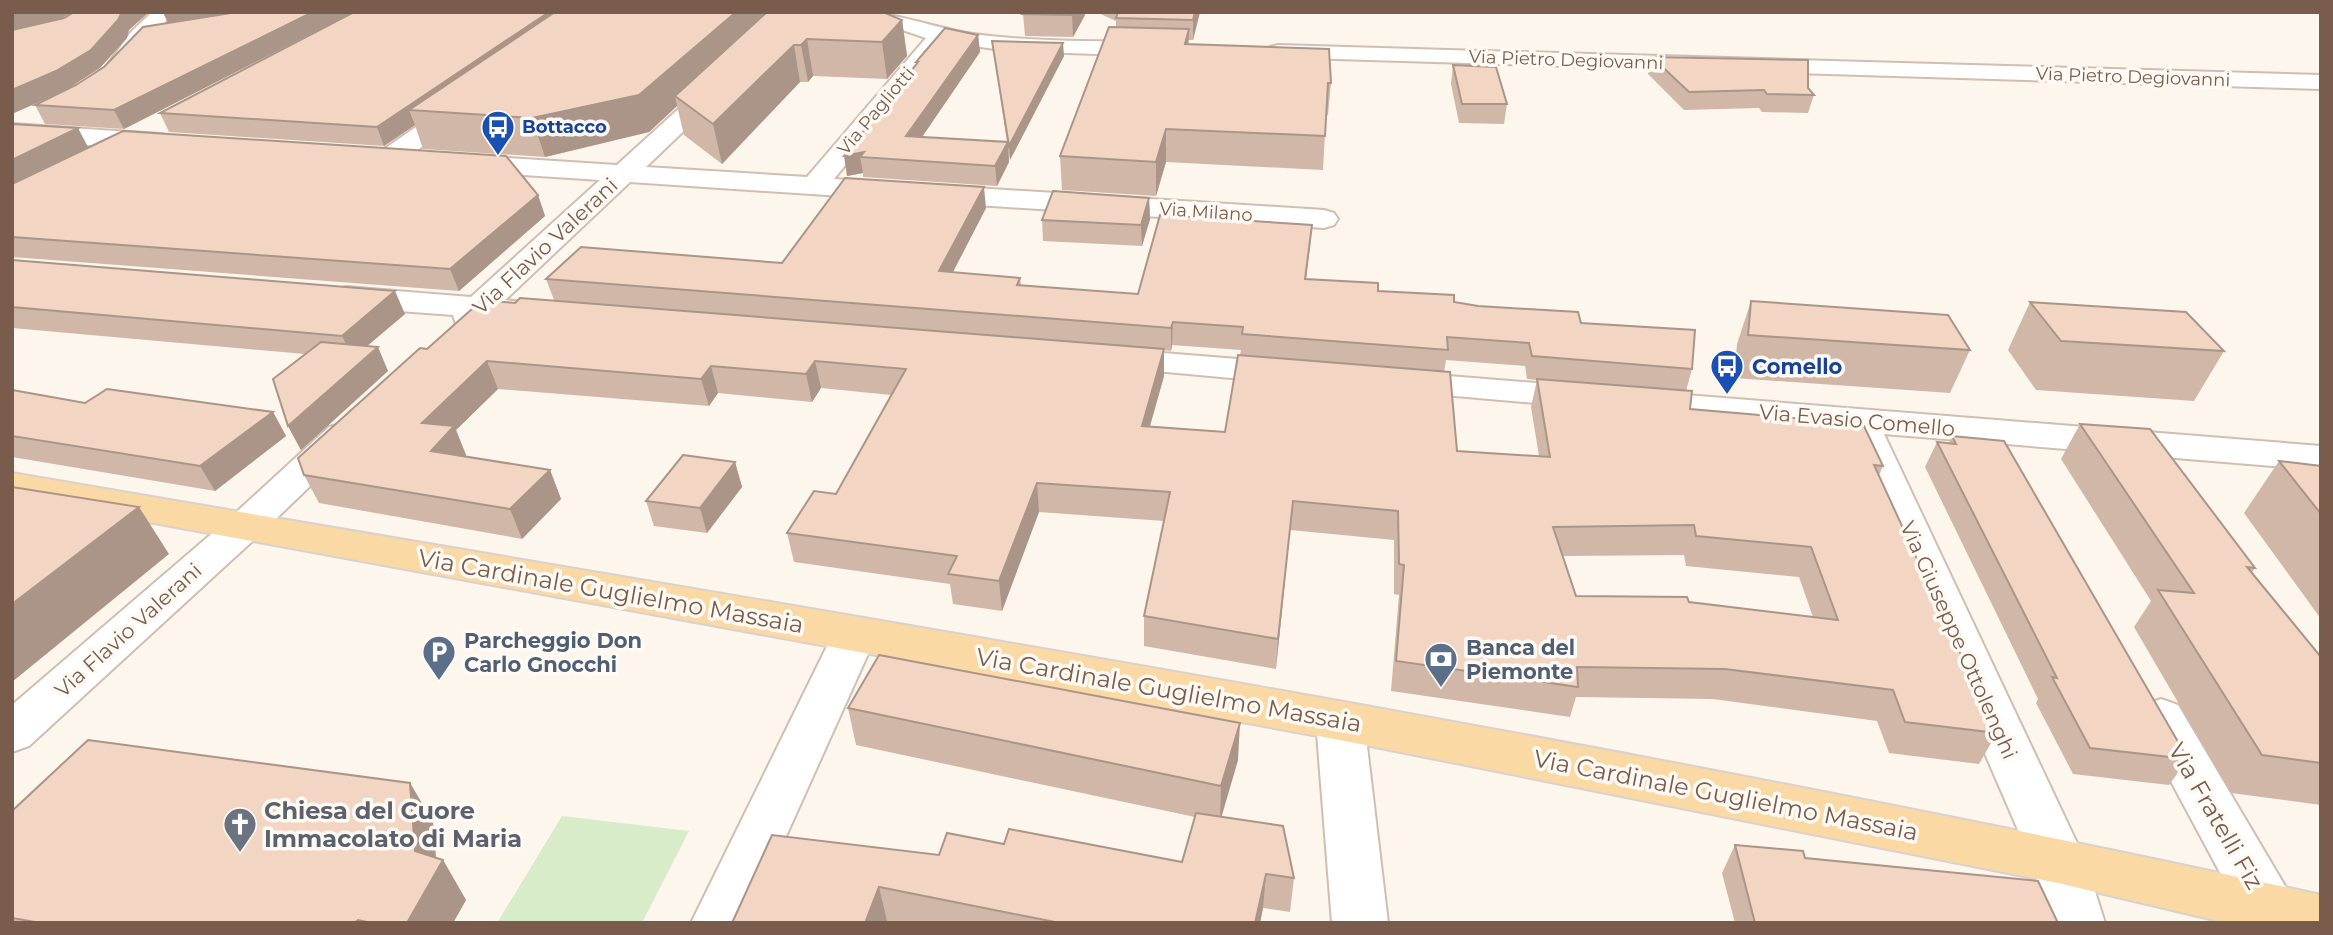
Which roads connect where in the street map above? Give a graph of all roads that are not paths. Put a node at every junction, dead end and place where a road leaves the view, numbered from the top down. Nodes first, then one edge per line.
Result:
1 (798, 12) edge
2 (868, 12) edge
3 (165, 23) edge
4 (1020, 27) edge
5 (938, 37) junction
6 (987, 44) junction
7 (1172, 49) edge
8 (1256, 51) edge
9 (2321, 82) edge
10 (96, 83) edge
11 (477, 96) edge
12 (49, 108) edge
13 (166, 121) edge
14 (12, 130) edge
15 (128, 140) junction
16 (183, 144) edge
17 (361, 156) edge
18 (389, 158) junction
19 (82, 164) edge
20 (623, 173) junction
21 (814, 186) junction
22 (1324, 219) dead end
23 (314, 294) edge
24 (478, 307) junction
25 (562, 314) edge
26 (438, 345) edge
27 (1078, 356) edge
28 (1315, 376) edge
29 (1371, 380) edge
30 (368, 411) edge
31 (1859, 420) junction
32 (1998, 432) junction
33 (2321, 458) edge
34 (2025, 479) edge
35 (12, 485) edge
36 (244, 527) junction
37 (855, 634) junction
38 (2140, 682) edge
39 (1340, 721) junction
40 (12, 733) edge
41 (2058, 859) junction
42 (2268, 908) junction
43 (2321, 920) edge
44 (719, 923) edge
45 (1360, 923) edge
46 (2077, 923) edge

1 - 20 street, Via Flavio Valerani
2 - 5 street
3 - 10 street
4 - 6 street
5 - 6 street
5 - 21 street, Via Pagliotti
6 - 7 street
8 - 9 street, Via Pietro Degiovanni
11 - 18 street
12 - 14 street
13 - 15 street
14 - 15 street
15 - 16 street
15 - 19 street
17 - 18 street
18 - 20 street, Via Milano
20 - 21 street, Via Milano
20 - 24 street, Via Flavio Valerani
21 - 22 street, Via Milano
23 - 24 street
24 - 25 street
24 - 26 street, Via Flavio Valerani
27 - 28 street
29 - 31 street, Via Evasio Comello
30 - 36 street, Via Flavio Valerani
31 - 32 street, Via Evasio Comello
31 - 41 street, Via Giuseppe Ottolenghi
32 - 33 street, Via Evasio Comello
32 - 34 street
35 - 36 main road, Via Cardinale Guglielmo Massaia
36 - 37 main road, Via Cardinale Guglielmo Massaia
36 - 40 street, Via Flavio Valerani
37 - 39 main road, Via Cardinale Guglielmo Massaia
37 - 44 street
38 - 42 street, Via Fratelli Fiz
39 - 41 main road, Via Cardinale Guglielmo Massaia
39 - 45 street
41 - 42 main road, Via Cardinale Guglielmo Massaia
41 - 46 street, Via Giuseppe Ottolenghi
42 - 43 main road, Via Cardinale Guglielmo Massaia

